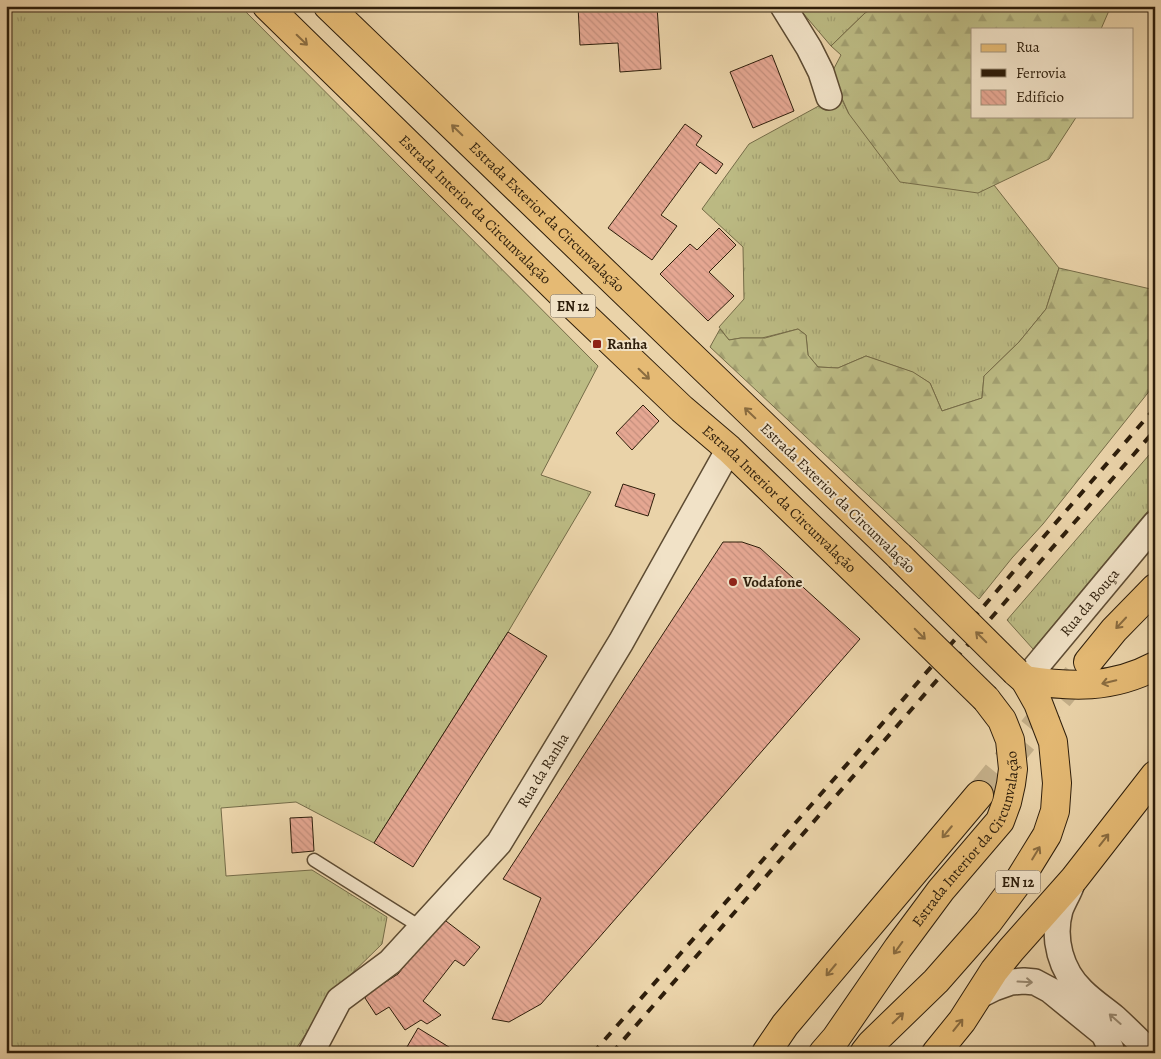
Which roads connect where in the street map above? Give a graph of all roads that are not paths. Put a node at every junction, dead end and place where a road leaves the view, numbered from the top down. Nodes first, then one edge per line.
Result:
1 (268, 6) edge
2 (328, 6) edge
3 (783, 6) edge
4 (829, 97) dead end
5 (729, 449) junction
6 (1155, 524) edge
7 (1155, 588) edge
8 (1088, 662) tunnel mouth
9 (1155, 666) edge
10 (1020, 676) junction
11 (1155, 775) edge
12 (979, 795) tunnel mouth
13 (314, 860) dead end
14 (1074, 879) junction
15 (422, 928) junction
16 (980, 995) junction
17 (311, 1053) edge
18 (766, 1053) edge
19 (823, 1053) edge
20 (864, 1053) edge
21 (936, 1053) edge
22 (1111, 1053) edge
23 (1151, 1053) edge

1 -> 5 main road, Estrada Interior da Circunvalação / EN 12
10 -> 2 main road, Estrada Exterior da Circunvalação / EN 12, bridge
3 - 4 street
5 - 15 street, Rua da Ranha
5 -> 19 main road, Estrada Interior da Circunvalação / EN 12, bridge
6 - 10 street, Rua da Bouça
7 -> 8 main road
9 -> 10 main road
20 -> 10 main road, Estrada Exterior da Circunvalação / EN 12
14 -> 11 main road
12 -> 18 main road
13 - 15 lane
14 - 16 main road
23 -> 14 street
15 - 17 street, Rua da Ranha
21 -> 16 main road
16 -> 22 street

